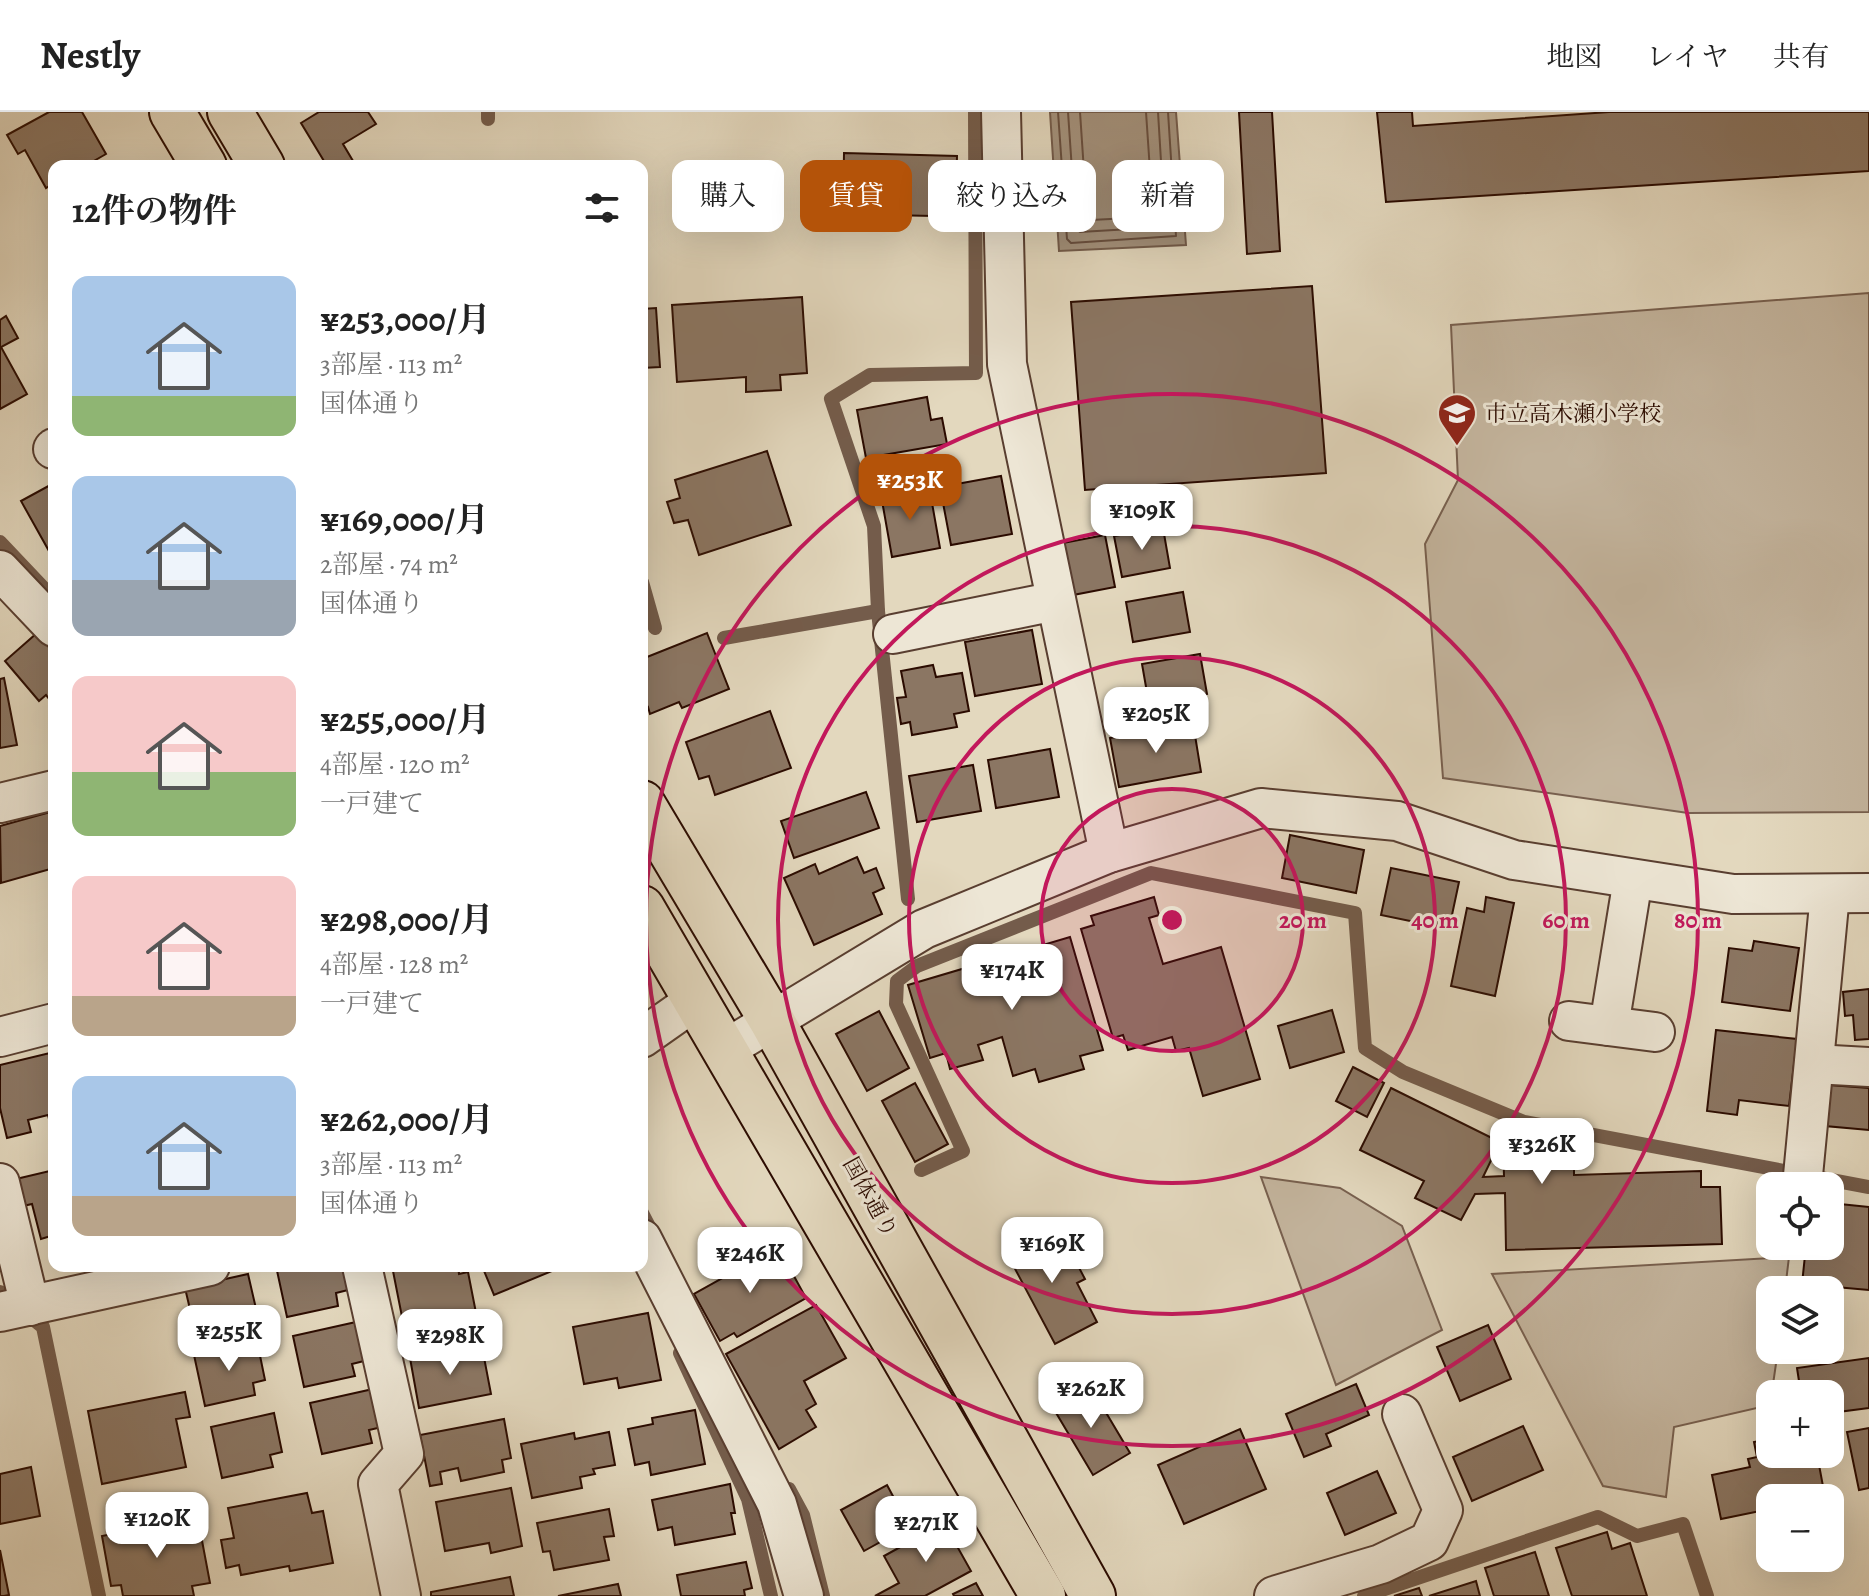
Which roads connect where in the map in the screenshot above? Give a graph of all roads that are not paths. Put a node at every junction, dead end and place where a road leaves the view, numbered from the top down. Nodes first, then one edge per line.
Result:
1 (172, 112) edge
2 (230, 112) edge
3 (1001, 112) edge
4 (200, 160) edge
5 (258, 160) edge
6 (0, 570) edge
7 (1056, 601) junction
8 (48, 621) edge
9 (893, 634) dead end
10 (48, 791) edge
11 (0, 803) edge
12 (648, 813) edge
13 (1109, 853) junction
14 (1633, 879) junction
15 (1869, 893) edge
16 (1830, 894) junction
17 (648, 918) edge
18 (696, 1000) junction
19 (772, 1021) junction
20 (1569, 1021) dead end
21 (48, 1025) edge
22 (1609, 1026) junction
23 (1655, 1032) dead end
24 (648, 1034) edge
25 (0, 1037) edge
26 (724, 1050) junction
27 (1814, 1064) junction
28 (1869, 1067) edge
29 (1803, 1172) edge
30 (0, 1183) edge
31 (648, 1251) edge
32 (183, 1272) edge
33 (363, 1272) edge
34 (11, 1310) edge
35 (1402, 1414) dead end
36 (401, 1596) edge
37 (804, 1596) edge
38 (1043, 1596) edge
39 (1093, 1596) edge
40 (1274, 1596) edge

1 - 4 highway
2 - 5 highway
3 - 7 street
6 - 8 street
7 - 9 street
7 - 13 street
10 - 11 street
12 - 19 highway, 国体通り
13 - 14 street
13 - 19 street
14 - 16 street
14 - 22 street
15 - 16 street
16 - 27 street
17 - 18 highway
18 - 24 street
18 - 26 highway
19 - 26 street
19 - 39 highway, 国体通り
20 - 22 street
21 - 25 street
22 - 23 street
26 - 38 highway
27 - 28 street
27 - 29 street
30 - 34 street
31 - 37 street
32 - 34 street
33 - 36 street
35 - 40 street

